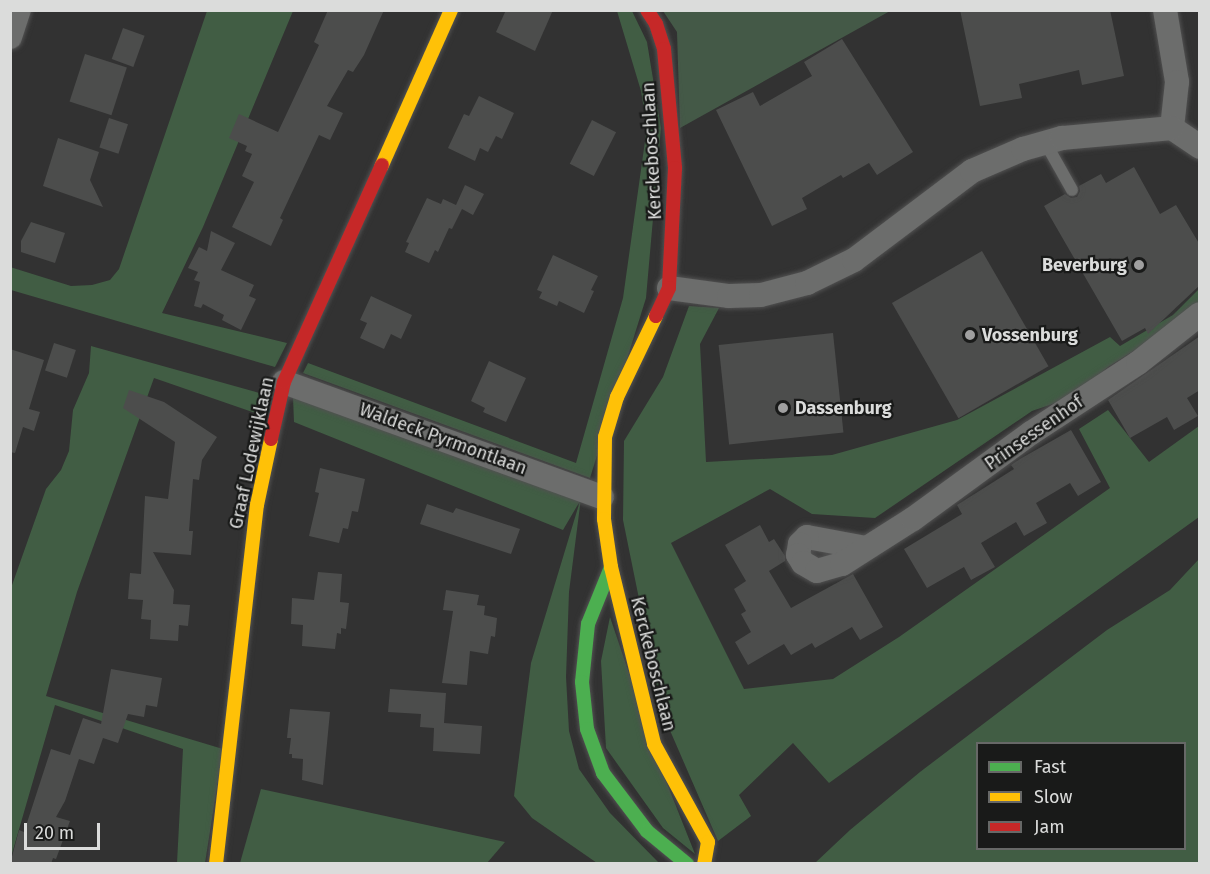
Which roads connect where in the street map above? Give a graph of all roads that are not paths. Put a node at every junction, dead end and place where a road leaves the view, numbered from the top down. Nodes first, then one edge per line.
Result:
1 (19, 10) edge
2 (451, 10) edge
3 (647, 10) edge
4 (1165, 10) edge
5 (10, 37) edge
6 (1172, 128) junction
7 (1045, 142) junction
8 (1200, 147) edge
9 (1072, 190) dead end
10 (669, 288) junction
11 (1200, 314) edge
12 (284, 381) junction
13 (603, 497) junction
14 (866, 548) dead end
15 (611, 567) junction
16 (216, 864) edge
17 (687, 864) edge
18 (704, 864) edge

1 - 5 street
2 - 12 street, Graaf Lodewijklaan
3 - 10 street, Kerckeboschlaan
4 - 6 street
6 - 7 street
6 - 8 street
7 - 9 lane
7 - 10 street
10 - 13 street, Kerckeboschlaan
11 - 14 street, Prinsessenhof
12 - 13 street, Waldeck Pyrmontlaan
12 - 16 street, Graaf Lodewijklaan
13 - 15 street, Kerckeboschlaan
15 - 17 street, Kerckeboschlaan
15 - 18 street, Kerckeboschlaan

